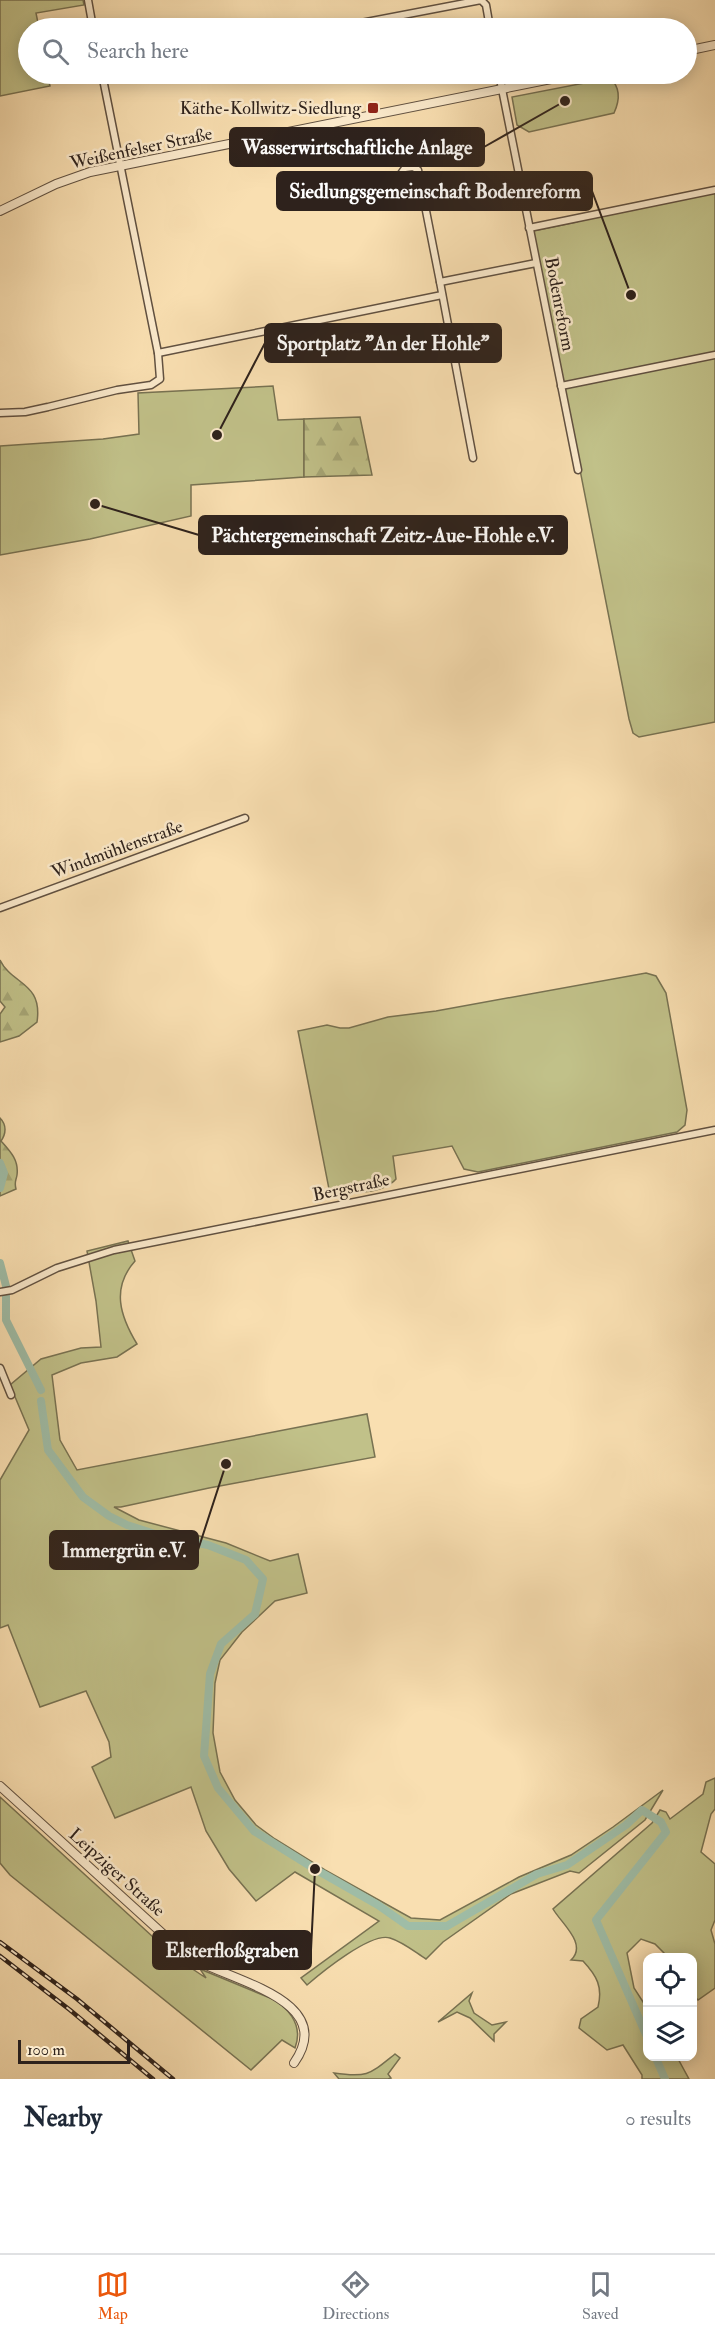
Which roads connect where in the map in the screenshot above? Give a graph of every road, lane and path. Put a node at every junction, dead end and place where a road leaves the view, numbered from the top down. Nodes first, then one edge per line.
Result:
1 (88, 0) edge
2 (91, 18) edge
3 (387, 18) edge
4 (488, 18) edge
5 (715, 45) edge
6 (697, 49) edge
7 (106, 84) edge
8 (501, 84) edge
9 (527, 84) edge
10 (502, 89) junction
11 (120, 166) junction
12 (715, 190) edge
13 (424, 201) junction
14 (0, 211) edge
15 (529, 228) junction
16 (536, 263) junction
17 (440, 282) junction
18 (442, 295) junction
19 (158, 353) junction
20 (715, 355) edge
21 (561, 386) junction
22 (0, 413) edge
23 (474, 458) dead end
24 (578, 470) dead end
25 (245, 818) dead end
26 (0, 908) edge
27 (715, 1131) edge
28 (1, 1291) edge
29 (0, 1368) edge
30 (11, 1395) dead end
31 (0, 1786) edge
32 (294, 2063) dead end

1 - 2 street
3 - 4 street
5 - 6 street
7 - 11 street
8 - 10 street, Bodenreform
9 - 10 street, Weißenfelser Straße
10 - 11 street, Weißenfelser Straße
10 - 15 street, Bodenreform
11 - 14 street, Weißenfelser Straße
11 - 19 street
12 - 15 street
13 - 13 street
13 - 17 street
15 - 16 street, Bodenreform
16 - 17 street
16 - 21 street, Bodenreform
17 - 18 street
18 - 19 street
18 - 23 street
19 - 22 street
20 - 21 street
21 - 24 street, Bodenreform
25 - 26 street, Windmühlenstraße
27 - 28 street, Bergstraße
29 - 30 street
31 - 32 street, Leipziger Straße

